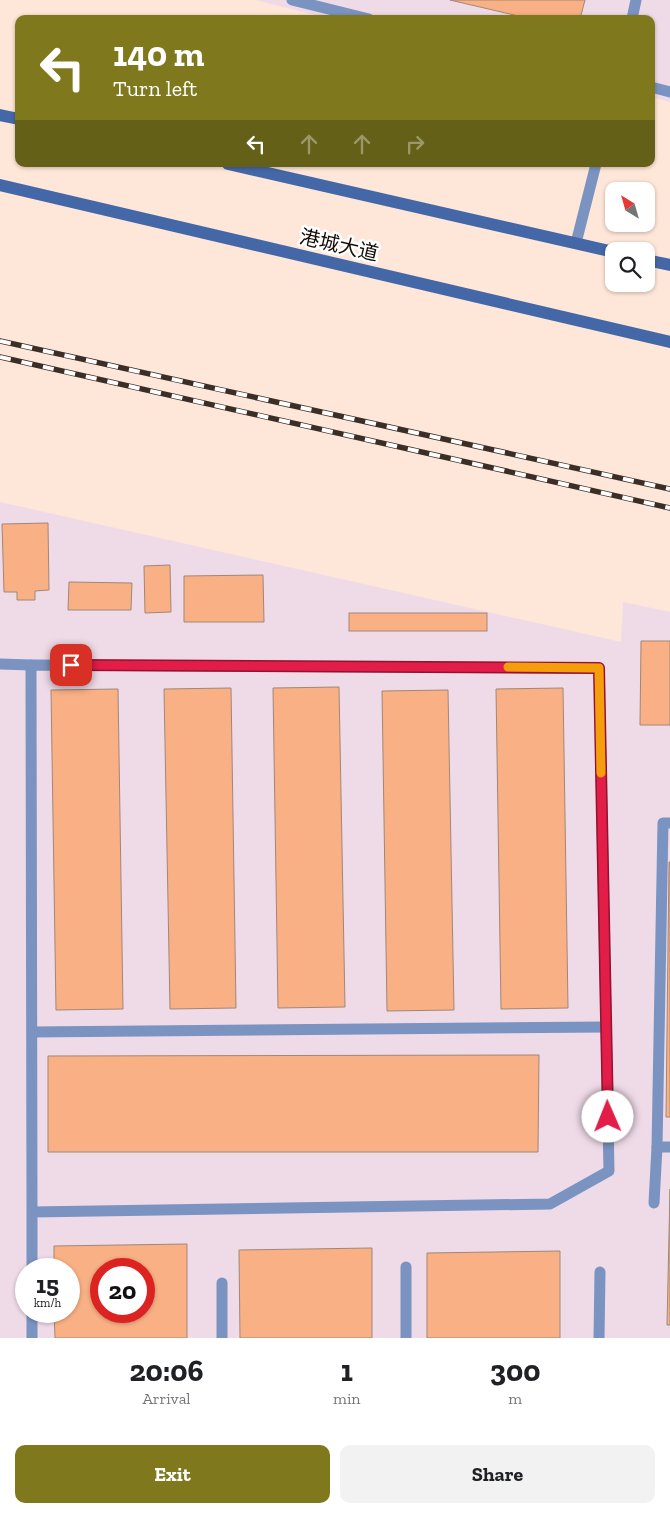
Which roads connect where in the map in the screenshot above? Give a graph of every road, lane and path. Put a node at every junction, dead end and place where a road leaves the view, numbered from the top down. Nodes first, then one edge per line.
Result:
1 (292, 0) edge
2 (636, 0) edge
3 (353, 15) edge
4 (633, 15) edge
5 (655, 89) edge
6 (670, 92) edge
7 (0, 114) edge
8 (15, 118) edge
9 (241, 167) edge
10 (595, 167) edge
11 (0, 185) edge
12 (576, 243) junction
13 (605, 250) edge
14 (655, 262) edge
15 (670, 265) edge
16 (670, 342) edge
17 (0, 664) edge
18 (32, 665) junction
19 (670, 823) edge
20 (606, 1027) junction
21 (32, 1032) junction
22 (657, 1147) junction
23 (670, 1147) edge
24 (654, 1203) dead end
25 (32, 1212) junction
26 (32, 1258) edge
27 (406, 1267) dead end
28 (600, 1272) dead end
29 (222, 1283) dead end
30 (32, 1323) edge
31 (32, 1338) edge
32 (222, 1338) edge
33 (406, 1338) edge
34 (599, 1338) edge

1 - 3 lane
2 - 4 lane
5 - 6 lane
7 - 8 main road
9 - 12 main road
10 - 12 lane
11 - 16 main road, 港城大道
12 - 13 main road
14 - 15 main road
17 - 18 lane
18 - 20 lane
18 - 21 lane
19 - 22 lane
20 - 21 lane
20 - 25 lane
21 - 25 lane
22 - 23 lane
22 - 24 lane
25 - 26 lane
27 - 33 lane
28 - 34 lane
29 - 32 lane
30 - 31 lane

